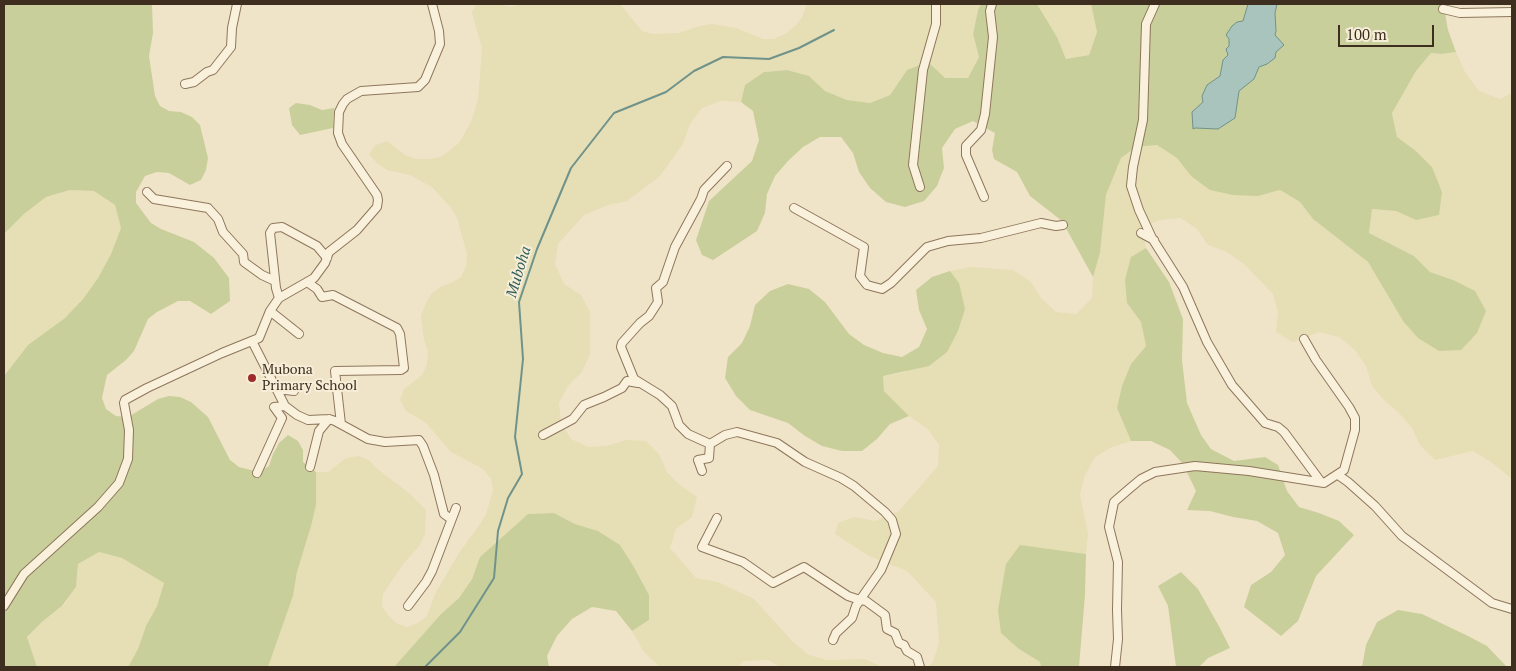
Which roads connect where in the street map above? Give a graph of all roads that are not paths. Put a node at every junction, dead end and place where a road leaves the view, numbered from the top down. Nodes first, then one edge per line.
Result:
1 (237, 4) edge
2 (432, 4) edge
3 (936, 4) edge
4 (992, 4) edge
5 (1155, 4) edge
6 (1443, 9) dead end
7 (1512, 12) edge
8 (185, 84) dead end
9 (727, 166) dead end
10 (920, 186) dead end
11 (147, 192) dead end
12 (984, 197) dead end
13 (794, 208) dead end
14 (1063, 224) dead end
15 (1141, 233) dead end
16 (1154, 240) junction
17 (327, 258) junction
18 (275, 281) junction
19 (307, 282) junction
20 (279, 298) junction
21 (270, 310) junction
22 (299, 334) dead end
23 (1304, 339) dead end
24 (252, 341) junction
25 (644, 384) junction
26 (277, 389) junction
27 (294, 390) dead end
28 (285, 406) junction
29 (329, 419) junction
30 (341, 424) junction
31 (543, 435) dead end
32 (710, 444) junction
33 (310, 467) dead end
34 (702, 471) dead end
35 (257, 473) dead end
36 (1338, 475) junction
37 (1321, 482) junction
38 (456, 508) dead end
39 (717, 518) dead end
40 (451, 520) junction
41 (860, 600) junction
42 (4, 606) edge
43 (408, 606) dead end
44 (1512, 609) edge
45 (833, 640) dead end
46 (920, 667) edge
47 (1115, 667) edge

1 - 8 street
2 - 17 street
3 - 10 street
4 - 12 street
5 - 16 street
6 - 7 street
9 - 25 street
11 - 18 street
13 - 14 street
15 - 16 street
16 - 37 street
17 - 18 street
17 - 19 street
18 - 20 street
19 - 20 street
19 - 30 street
20 - 21 street
21 - 22 street
21 - 24 street
23 - 36 street
24 - 26 street
24 - 42 street
25 - 31 street
25 - 32 street
26 - 27 street
26 - 28 street
28 - 29 street
28 - 35 street
29 - 30 street
29 - 33 street
30 - 40 street
32 - 34 street
32 - 41 street
36 - 37 street
36 - 44 street
37 - 47 street
38 - 40 street
39 - 41 street
40 - 43 street
41 - 45 street
41 - 46 street

